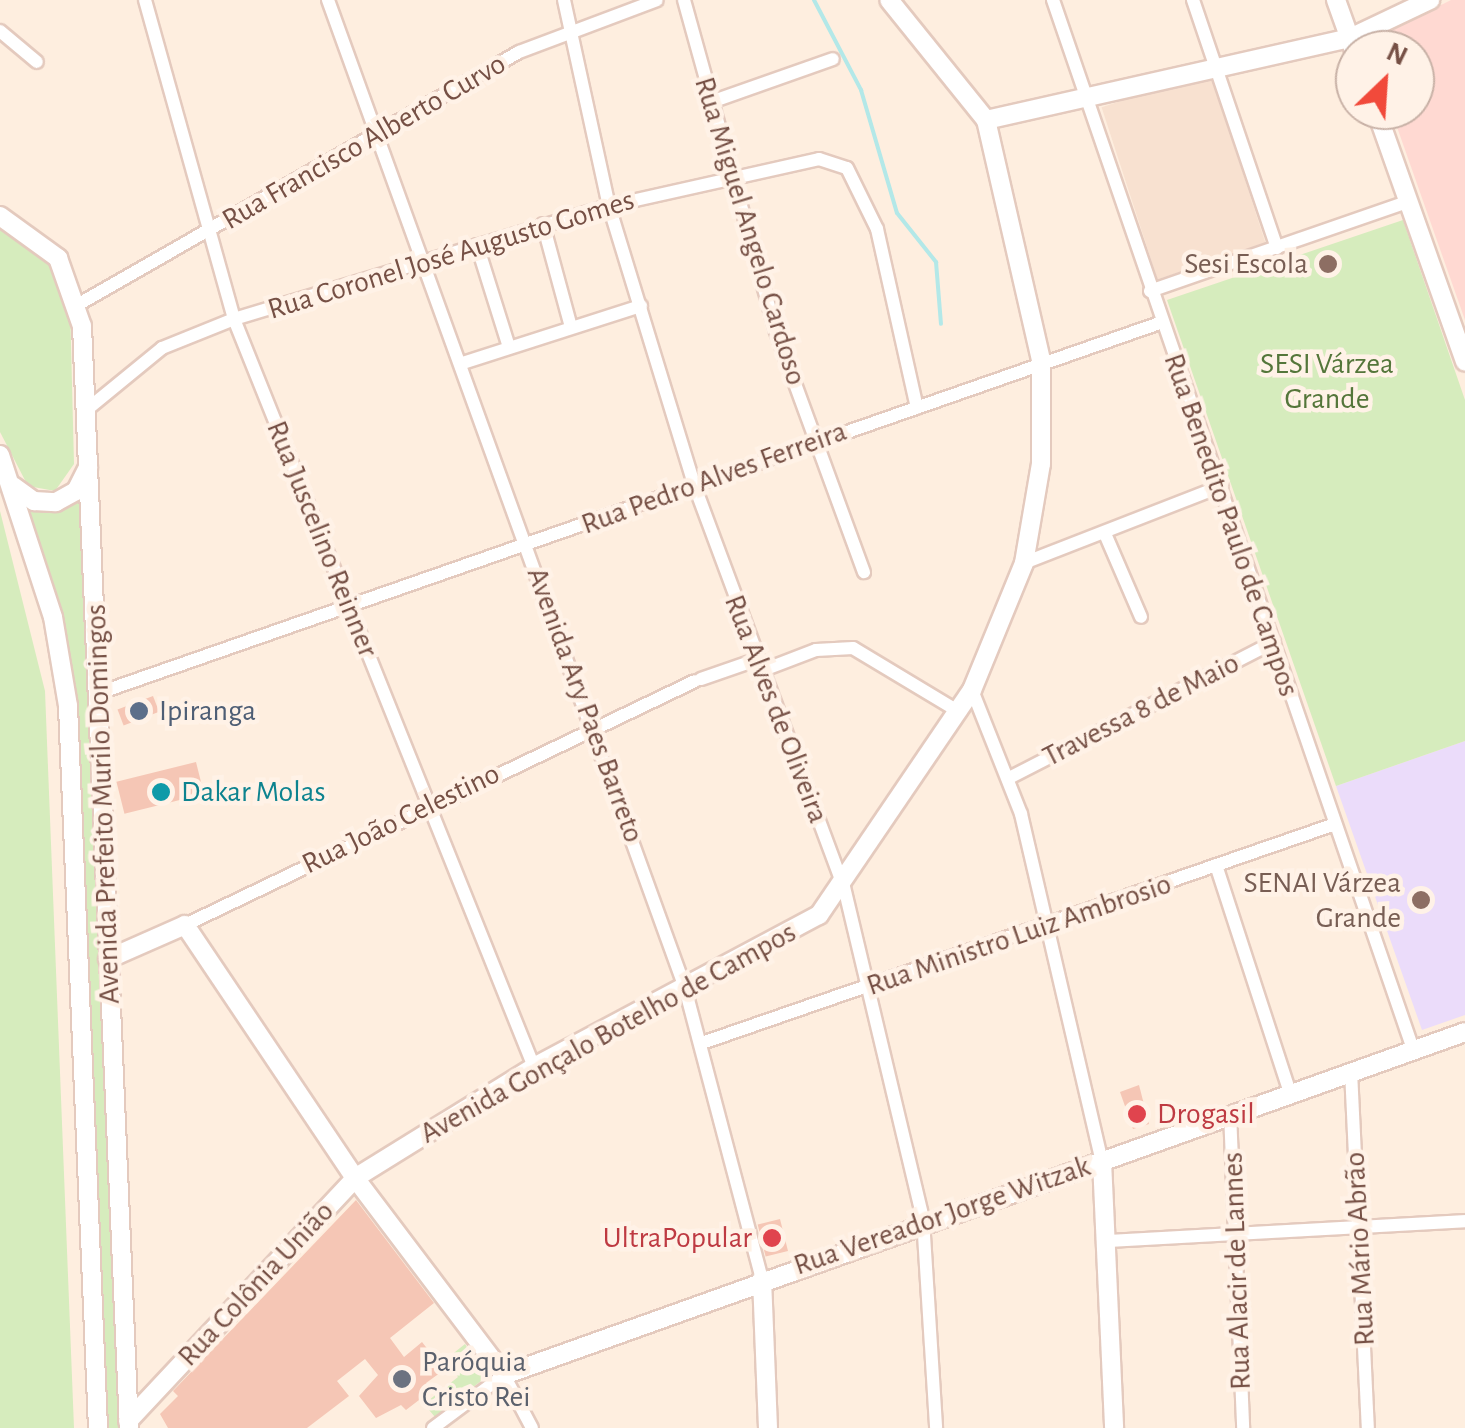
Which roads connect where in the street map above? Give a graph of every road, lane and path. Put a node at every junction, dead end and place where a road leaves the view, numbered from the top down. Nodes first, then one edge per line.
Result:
1 (145, 0) edge
2 (328, 0) edge
3 (564, 0) edge
4 (658, 0) edge
5 (889, 0) edge
6 (1053, 0) edge
7 (1193, 0) edge
8 (1336, 0) edge
9 (1430, 0) edge
10 (688, 1) edge
11 (573, 28) junction
12 (1347, 30) edge
13 (1378, 30) edge
14 (0, 31) edge
15 (1335, 48) edge
16 (833, 59) dead end
17 (37, 62) dead end
18 (1216, 66) junction
19 (1087, 96) junction
20 (711, 102) junction
21 (986, 120) junction
22 (1383, 130) edge
23 (376, 133) junction
24 (729, 177) junction
25 (1410, 201) junction
26 (608, 206) junction
27 (0, 216) edge
28 (543, 224) junction
29 (213, 231) junction
30 (477, 245) junction
31 (1277, 248) junction
32 (426, 262) junction
33 (1150, 291) junction
34 (80, 304) junction
35 (641, 306) junction
36 (234, 319) junction
37 (1160, 322) junction
38 (572, 327) junction
39 (509, 347) junction
40 (1042, 360) junction
41 (1465, 362) edge
42 (463, 363) junction
43 (90, 407) junction
44 (917, 408) junction
45 (814, 438) junction
46 (0, 455) edge
47 (89, 460) junction
48 (10, 481) junction
49 (1221, 486) junction
50 (695, 487) junction
51 (1106, 536) junction
52 (526, 545) junction
53 (1024, 563) junction
54 (864, 572) dead end
55 (349, 609) junction
56 (1141, 617) dead end
57 (1274, 642) junction
58 (758, 666) junction
59 (972, 690) junction
60 (99, 692) junction
61 (958, 712) junction
62 (594, 725) junction
63 (1009, 778) junction
64 (430, 806) junction
65 (1335, 824) junction
66 (1216, 866) junction
67 (844, 887) junction
68 (185, 925) junction
69 (1050, 927) junction
70 (108, 960) junction
71 (870, 987) junction
72 (685, 988) junction
73 (1465, 1032) edge
74 (702, 1042) junction
75 (1413, 1049) junction
76 (534, 1067) junction
77 (1351, 1070) junction
78 (1289, 1090) junction
79 (1230, 1113) junction
80 (1102, 1161) junction
81 (354, 1178) junction
82 (924, 1219) junction
83 (1465, 1221) edge
84 (1360, 1227) junction
85 (1236, 1235) junction
86 (1110, 1241) junction
87 (762, 1279) junction
88 (504, 1374) junction
89 (127, 1384) junction
90 (157, 1391) junction
91 (129, 1425) edge
92 (98, 1428) edge
93 (432, 1428) edge
94 (532, 1428) edge
95 (768, 1428) edge
96 (936, 1428) edge
97 (1114, 1428) edge
98 (1243, 1428) edge
99 (1368, 1428) edge

1 - 29 street, Rua Juscelino Reinner
2 - 23 street, Avenida Ary Paes Barreto
3 - 11 street, Rua Alves de Oliveira
4 - 11 street, Rua Francisco Alberto Curvo
5 - 21 street, Avenida Gonçalo Botelho de Campos
6 - 19 street, Rua Benedito Paulo de Campos
7 - 18 street
8 - 12 street
9 - 13 street
10 - 20 street, Rua Miguel Angelo Cardoso
11 - 23 street, Rua Francisco Alberto Curvo
11 - 26 street, Rua Alves de Oliveira
14 - 17 street
15 - 18 street
16 - 20 street
18 - 19 street
18 - 31 street
19 - 21 street
19 - 33 street, Rua Benedito Paulo de Campos
20 - 24 street, Rua Miguel Angelo Cardoso
21 - 40 street, Avenida Gonçalo Botelho de Campos
22 - 25 street
23 - 29 street, Rua Francisco Alberto Curvo
23 - 32 street, Avenida Ary Paes Barreto
24 - 26 street, Rua Coronel José Augusto Gomes
24 - 44 street, Rua Coronel José Augusto Gomes
24 - 45 street, Rua Miguel Angelo Cardoso
25 - 31 street
25 - 41 street
26 - 28 street, Rua Coronel José Augusto Gomes
26 - 35 street, Rua Alves de Oliveira
27 - 34 street, Avenida Prefeito Murilo Domingos
28 - 30 street, Rua Coronel José Augusto Gomes
28 - 38 street
29 - 34 street, Rua Francisco Alberto Curvo
29 - 36 street, Rua Juscelino Reinner
30 - 32 street, Rua Coronel José Augusto Gomes
30 - 39 street
31 - 33 street
32 - 36 street, Rua Coronel José Augusto Gomes
32 - 42 street, Avenida Ary Paes Barreto
33 - 37 street, Rua Benedito Paulo de Campos
34 - 43 street, Avenida Prefeito Murilo Domingos
35 - 38 street
35 - 50 street, Rua Alves de Oliveira
36 - 43 street, Rua Coronel José Augusto Gomes
36 - 55 street, Rua Juscelino Reinner
37 - 40 street, Rua Pedro Alves Ferreira
37 - 49 street, Rua Benedito Paulo de Campos
38 - 39 street
39 - 42 street
40 - 44 street, Rua Pedro Alves Ferreira
40 - 53 street, Avenida Gonçalo Botelho de Campos
42 - 52 street, Avenida Ary Paes Barreto
43 - 47 street, Avenida Prefeito Murilo Domingos
44 - 45 street, Rua Pedro Alves Ferreira
45 - 50 street, Rua Pedro Alves Ferreira
45 - 54 street, Rua Miguel Angelo Cardoso
46 - 48 street, Avenida Prefeito Murilo Domingos
47 - 48 street
47 - 60 street, Avenida Prefeito Murilo Domingos
48 - 92 street, Avenida Prefeito Murilo Domingos
49 - 51 street
49 - 57 street, Rua Benedito Paulo de Campos
50 - 52 street, Rua Pedro Alves Ferreira
50 - 58 street, Rua Alves de Oliveira
51 - 53 street
51 - 56 street
52 - 55 street, Rua Pedro Alves Ferreira
52 - 62 street, Avenida Ary Paes Barreto
53 - 59 street, Avenida Gonçalo Botelho de Campos
55 - 60 street, Rua Pedro Alves Ferreira
55 - 64 street, Rua Juscelino Reinner
57 - 63 street, Travessa 8 de Maio
57 - 65 street, Rua Benedito Paulo de Campos
58 - 61 street, Rua João Celestino
58 - 62 street, Rua João Celestino
58 - 67 street, Rua Alves de Oliveira
59 - 61 street, Avenida Gonçalo Botelho de Campos
59 - 63 street
60 - 70 street, Avenida Prefeito Murilo Domingos
61 - 67 street, Avenida Gonçalo Botelho de Campos
62 - 64 street, Rua João Celestino
62 - 72 street, Avenida Ary Paes Barreto
63 - 69 street
64 - 68 street, Rua João Celestino
64 - 76 street, Rua Juscelino Reinner
65 - 66 street, Rua Ministro Luiz Ambrosio
65 - 75 street, Rua Benedito Paulo de Campos
66 - 69 street, Rua Ministro Luiz Ambrosio
66 - 78 street
67 - 71 street, Rua Alves de Oliveira
67 - 72 street, Avenida Gonçalo Botelho de Campos
68 - 70 street, Rua João Celestino
68 - 81 street
69 - 71 street, Rua Ministro Luiz Ambrosio
69 - 80 street
70 - 89 street, Avenida Prefeito Murilo Domingos
71 - 74 street, Rua Ministro Luiz Ambrosio
71 - 82 street, Rua Alves de Oliveira
72 - 74 street, Avenida Ary Paes Barreto
72 - 76 street, Avenida Gonçalo Botelho de Campos
73 - 75 street, Rua Vereador Jorge Witzak
74 - 87 street, Avenida Ary Paes Barreto
75 - 77 street, Rua Vereador Jorge Witzak
76 - 81 street, Avenida Gonçalo Botelho de Campos
77 - 78 street, Rua Vereador Jorge Witzak
77 - 84 street, Rua Mário Abrão
78 - 79 street, Rua Vereador Jorge Witzak
79 - 80 street, Rua Vereador Jorge Witzak
79 - 85 street, Rua Alacir de Lannes
80 - 82 street, Rua Vereador Jorge Witzak
80 - 86 street
81 - 88 street
81 - 90 street, Rua Colônia União
82 - 87 street, Rua Vereador Jorge Witzak
82 - 96 street, Rua Alves de Oliveira
83 - 84 street
84 - 85 street
84 - 99 street, Rua Mário Abrão
85 - 86 street
85 - 98 street, Rua Alacir de Lannes
86 - 97 street
87 - 88 street, Rua Vereador Jorge Witzak
87 - 95 street, Avenida Ary Paes Barreto
88 - 93 street, Rua Vereador Jorge Witzak
88 - 94 street
89 - 90 street, Rua Colônia União
89 - 91 street, Avenida Prefeito Murilo Domingos
90 - 91 street, Rua Colônia União

